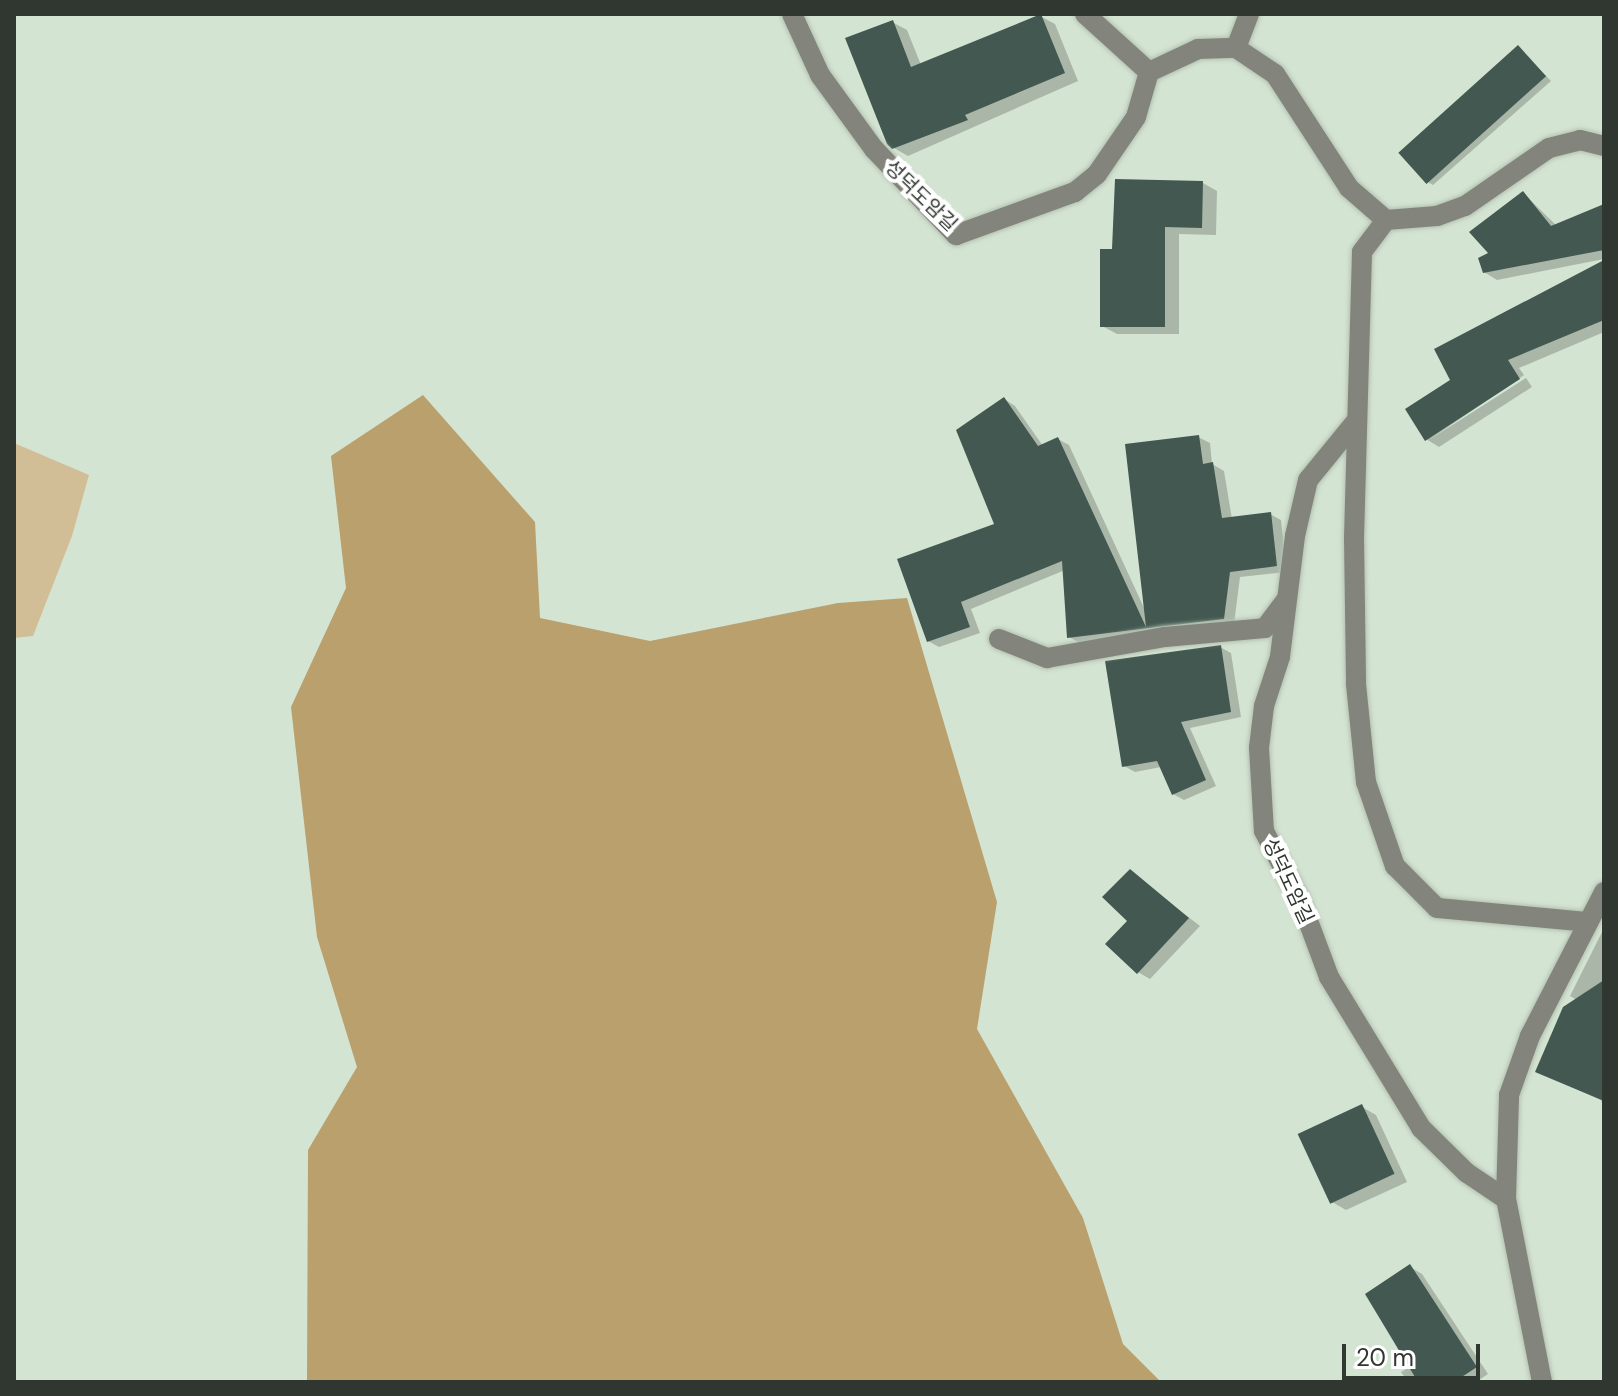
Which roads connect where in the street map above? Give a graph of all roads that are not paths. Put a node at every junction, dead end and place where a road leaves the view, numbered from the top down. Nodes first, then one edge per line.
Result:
1 (792, 14) edge
2 (1085, 14) edge
3 (1249, 14) edge
4 (1236, 48) junction
5 (1149, 72) junction
6 (1604, 146) edge
7 (1386, 220) junction
8 (1357, 420) junction
9 (1285, 601) junction
10 (999, 639) dead end
11 (1604, 892) edge
12 (1587, 922) junction
13 (1506, 1199) junction
14 (1542, 1382) edge

1 - 5 street, 성덕도암길
2 - 5 street
3 - 4 street
4 - 5 street
4 - 7 street
6 - 7 street
7 - 8 street
8 - 9 street, 성덕도암길
8 - 12 street
9 - 10 street
9 - 13 street, 성덕도암길
11 - 12 street
12 - 13 street
13 - 14 street

